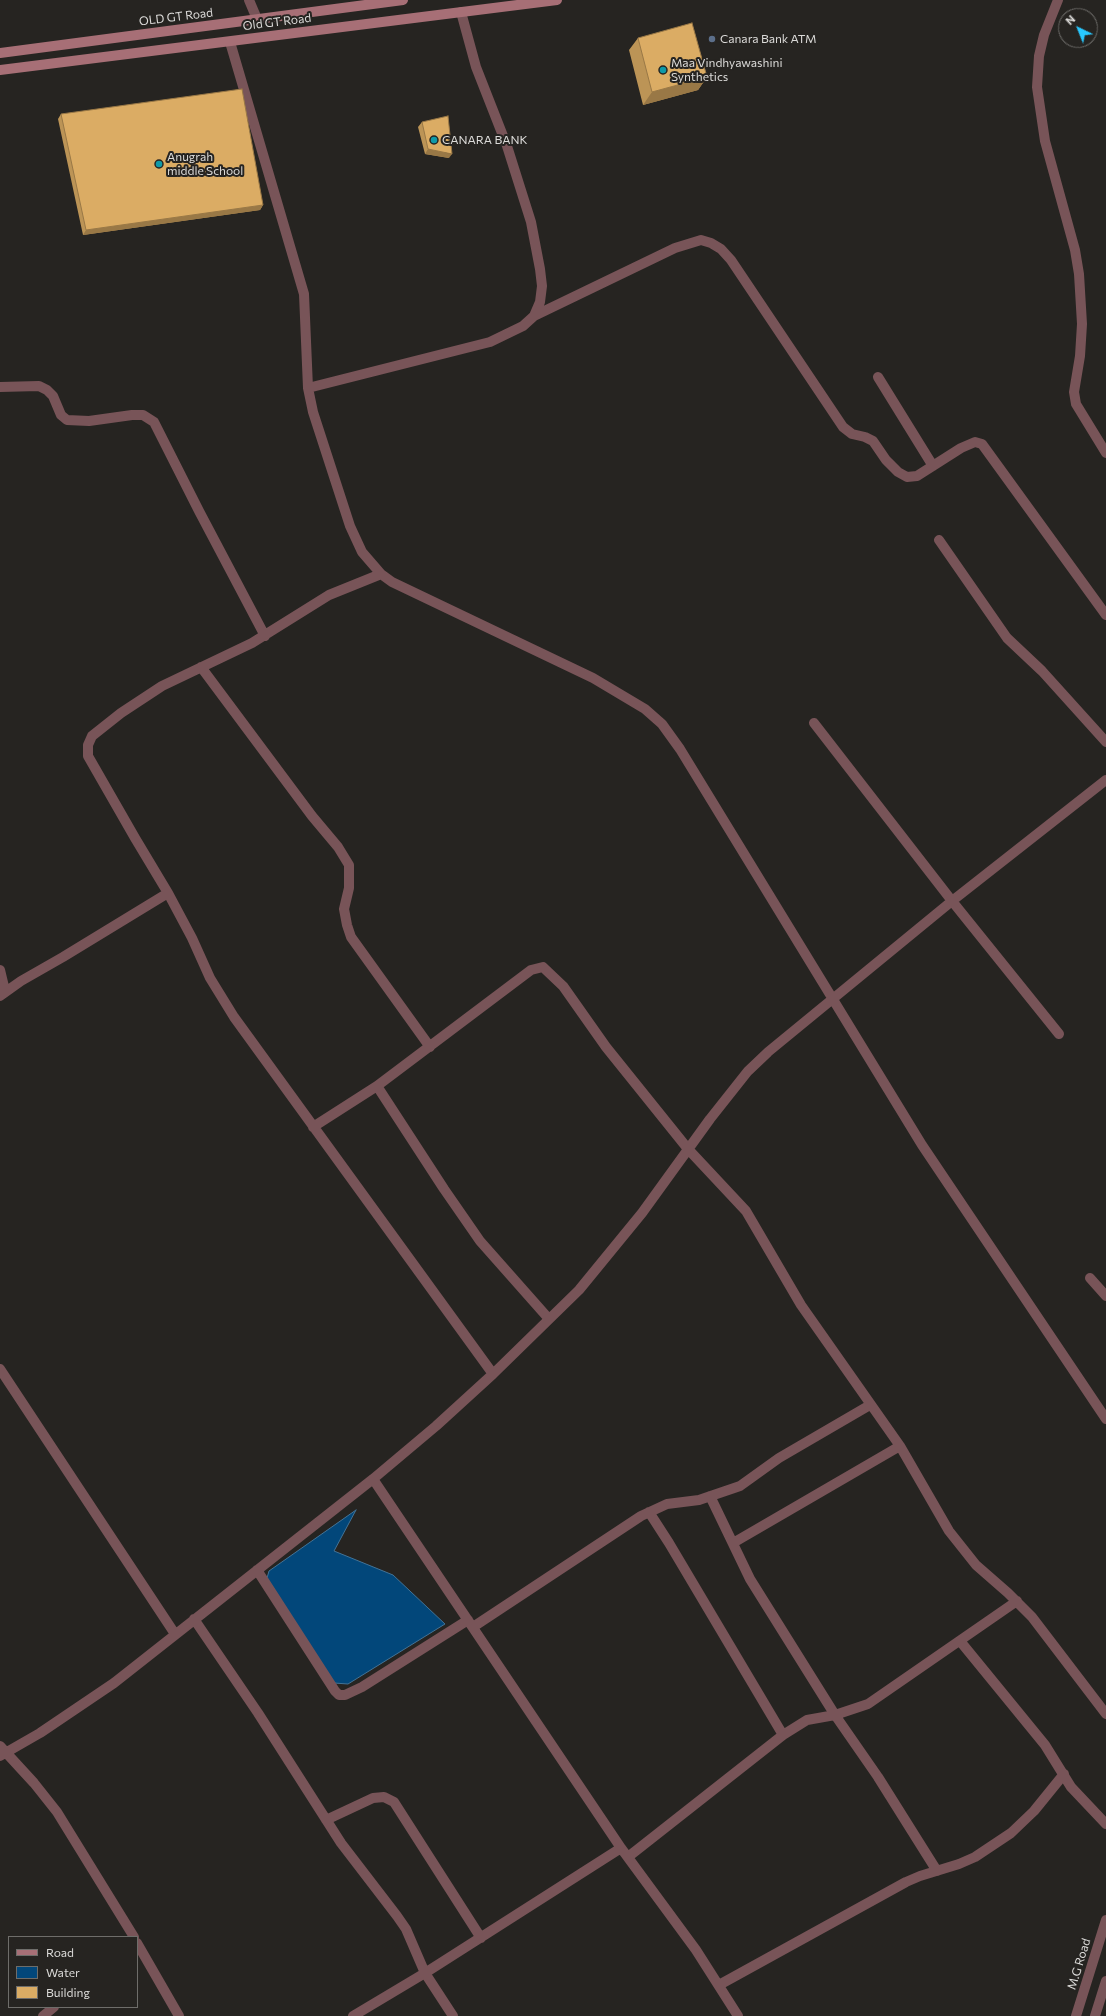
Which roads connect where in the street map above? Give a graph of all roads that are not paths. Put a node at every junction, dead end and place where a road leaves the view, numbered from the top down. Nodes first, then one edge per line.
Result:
1 (249, 0) edge
2 (403, 0) edge
3 (557, 0) edge
4 (1058, 0) edge
5 (461, 12) junction
6 (257, 19) junction
7 (230, 42) junction
8 (0, 53) edge
9 (0, 70) edge
10 (534, 316) junction
11 (878, 377) dead end
12 (0, 387) edge
13 (308, 388) junction
14 (1106, 453) edge
15 (933, 466) junction
16 (938, 540) dead end
17 (381, 574) junction
18 (1106, 615) edge
19 (265, 636) junction
20 (201, 667) junction
21 (814, 723) dead end
22 (1106, 742) edge
23 (1106, 780) edge
24 (168, 893) junction
25 (952, 901) junction
26 (0, 970) edge
27 (3, 994) edge
28 (832, 999) junction
29 (1059, 1034) dead end
30 (430, 1047) junction
31 (377, 1086) junction
32 (313, 1127) junction
33 (688, 1149) junction
34 (1090, 1278) dead end
35 (1106, 1296) edge
36 (549, 1319) junction
37 (0, 1369) edge
38 (493, 1374) junction
39 (870, 1405) junction
40 (1106, 1419) edge
41 (900, 1446) junction
42 (373, 1479) junction
43 (710, 1496) junction
44 (649, 1512) junction
45 (733, 1543) junction
46 (257, 1570) junction
47 (1017, 1601) junction
48 (194, 1619) junction
49 (470, 1624) junction
50 (175, 1634) junction
51 (960, 1641) junction
52 (1106, 1714) edge
53 (835, 1715) junction
54 (783, 1735) junction
55 (2, 1752) edge
56 (1064, 1774) junction
57 (326, 1820) junction
58 (1106, 1824) edge
59 (621, 1848) junction
60 (628, 1857) junction
61 (937, 1871) junction
62 (1106, 1920) edge
63 (133, 1936) edge
64 (481, 1938) junction
65 (138, 1945) edge
66 (425, 1973) junction
67 (1106, 1981) edge
68 (720, 1985) junction
69 (53, 2008) edge
70 (368, 2012) edge
71 (43, 2016) edge
72 (179, 2016) edge
73 (353, 2016) edge
74 (453, 2016) edge
75 (738, 2016) edge
76 (1076, 2016) edge
77 (1095, 2016) edge

1 - 6 street
2 - 6 main road, OLD GT Road
3 - 5 main road, Old GT Road
4 - 14 street
5 - 7 main road, Old GT Road
5 - 10 street
6 - 8 main road, OLD GT Road
7 - 9 main road, Old GT Road
7 - 13 street
10 - 13 street
10 - 15 street
11 - 15 street
12 - 19 street
13 - 17 street
15 - 18 street
16 - 22 street
17 - 19 street
17 - 28 street
19 - 20 street
20 - 24 street
20 - 30 street
21 - 25 street
23 - 25 street
24 - 27 street
24 - 32 street
25 - 28 street
25 - 29 street
26 - 27 street
28 - 33 street
28 - 40 street
30 - 31 street
30 - 33 street
31 - 32 street
31 - 36 street
32 - 38 street
33 - 36 street
33 - 39 street
34 - 35 street
36 - 38 street
37 - 50 street
38 - 42 street
39 - 41 street
39 - 43 street
41 - 45 street
41 - 47 street
42 - 46 street
42 - 49 street
43 - 44 street
43 - 45 street
44 - 49 street
44 - 54 street
45 - 53 street
46 - 48 street
46 - 49 street
47 - 51 street
47 - 52 street
48 - 50 street
48 - 57 street
49 - 59 street
50 - 55 street
51 - 53 street
51 - 56 street
53 - 54 street
53 - 61 street
54 - 60 street
55 - 63 street
56 - 58 street
56 - 61 street
57 - 64 street
57 - 66 street
59 - 60 street
59 - 64 street
60 - 68 street
61 - 68 street
62 - 76 street, M.G Road
64 - 66 street
65 - 72 street
66 - 70 street
66 - 74 street
67 - 77 street
68 - 75 street
69 - 71 street
70 - 73 street

